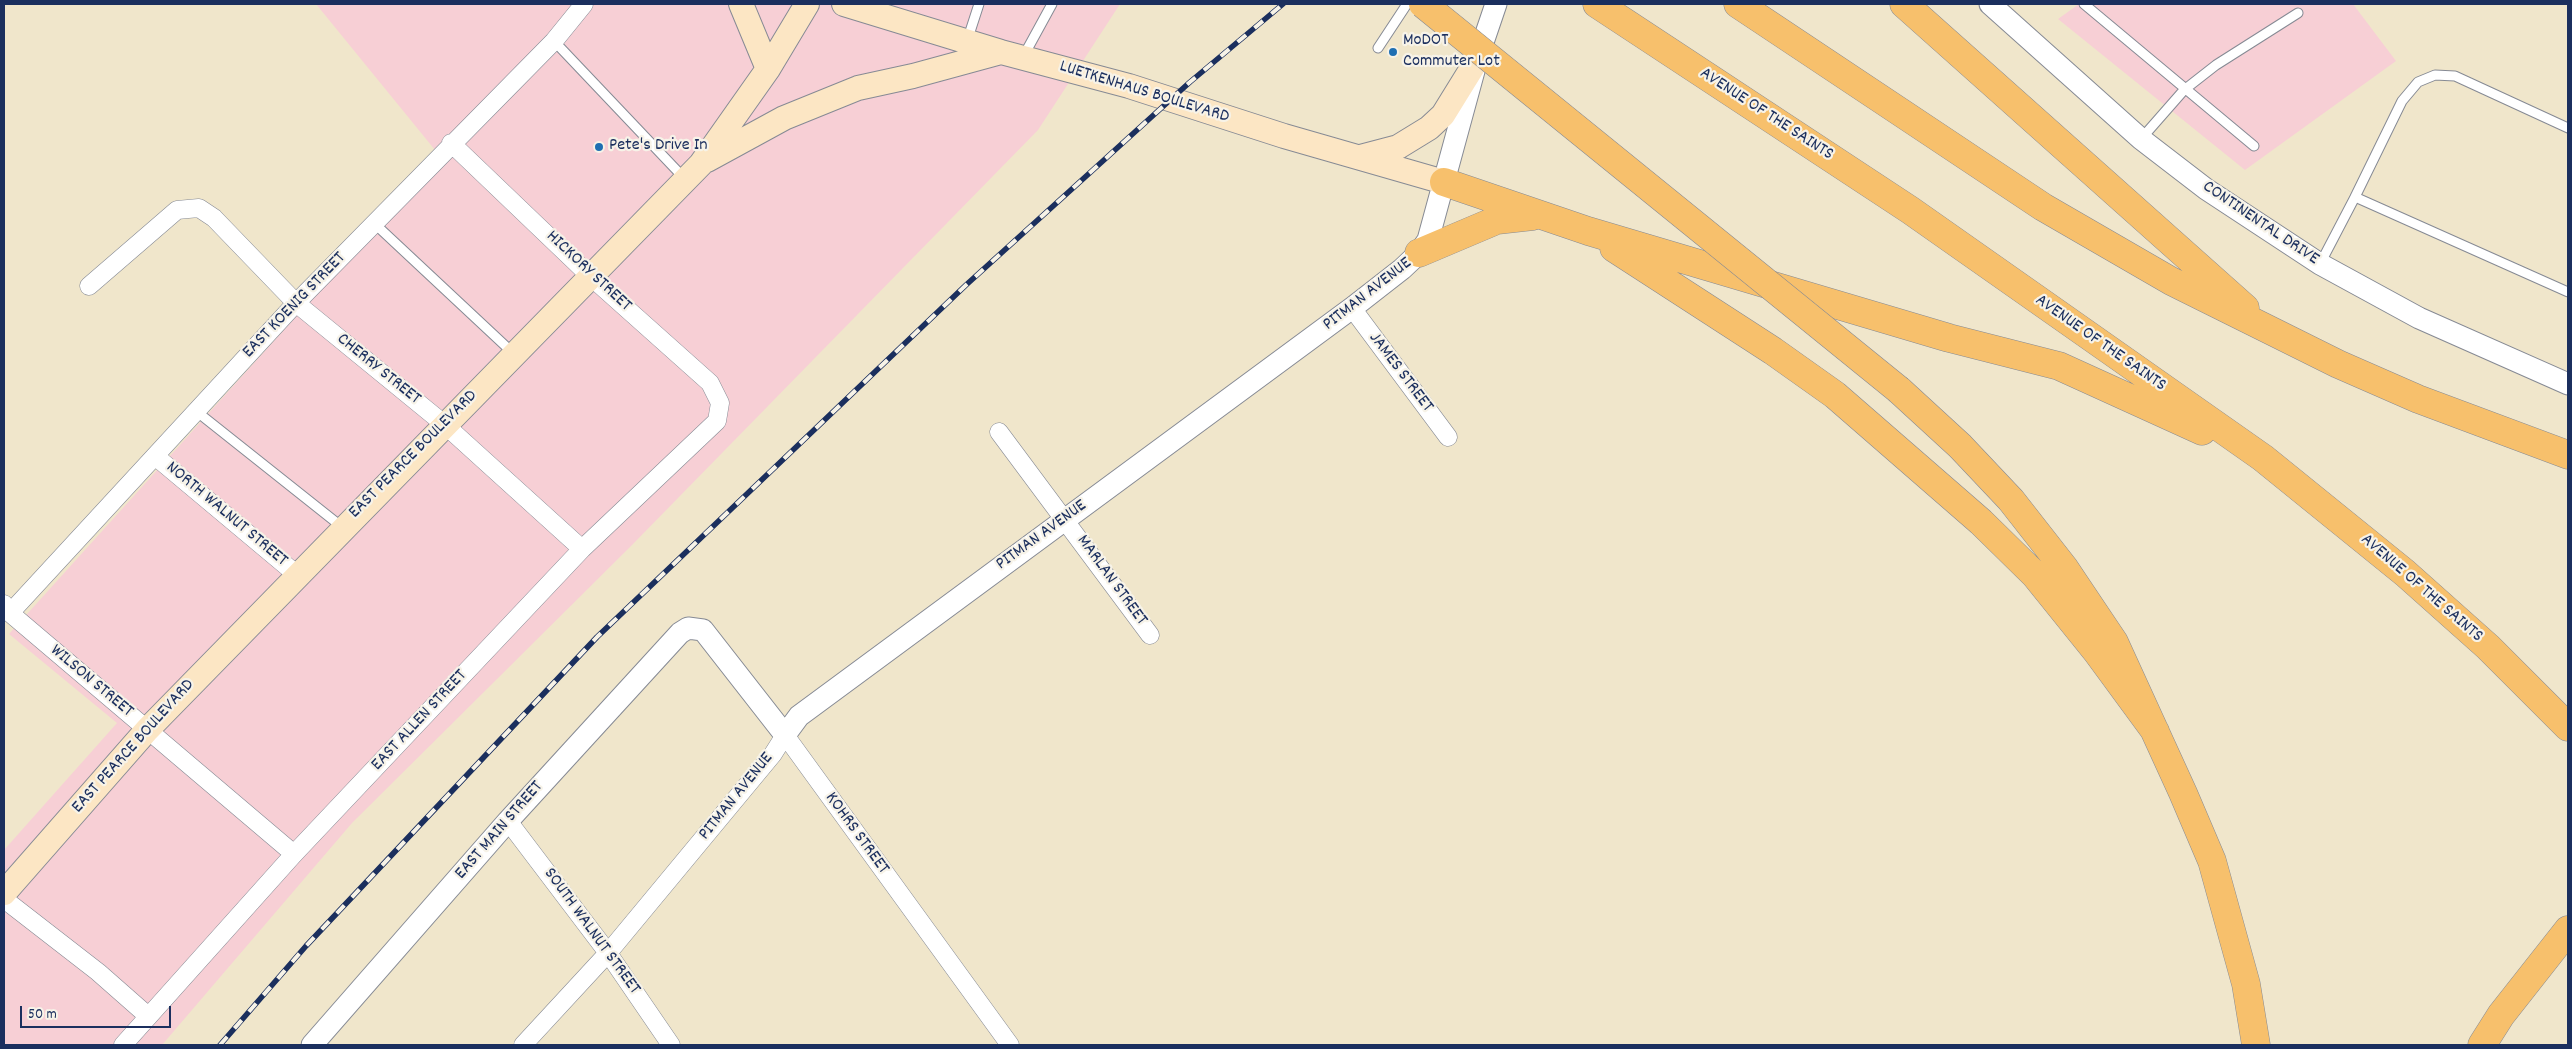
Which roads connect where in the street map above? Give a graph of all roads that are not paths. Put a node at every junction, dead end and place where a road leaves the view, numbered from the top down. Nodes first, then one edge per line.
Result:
1 (584, 4) edge
2 (741, 4) edge
3 (807, 4) edge
4 (844, 4) edge
5 (979, 4) edge
6 (1052, 4) edge
7 (1407, 4) edge
8 (1423, 4) edge
9 (1496, 4) edge
10 (1597, 4) edge
11 (1738, 4) edge
12 (1904, 4) edge
13 (1990, 4) edge
14 (2084, 4) edge
15 (2298, 13) dead end
16 (554, 41) junction
17 (967, 41) junction
18 (1378, 48) dead end
19 (1012, 55) junction
20 (1477, 60) junction
21 (768, 69) junction
22 (2184, 90) junction
23 (2568, 128) edge
24 (2141, 139) junction
25 (452, 142) junction
26 (2254, 146) dead end
27 (1358, 157) junction
28 (693, 171) junction
29 (1444, 182) junction
30 (2355, 197) junction
31 (1542, 215) junction
32 (375, 224) junction
33 (1588, 231) junction
34 (1419, 253) junction
35 (2320, 264) junction
36 (589, 275) junction
37 (88, 286) dead end
38 (2568, 292) edge
39 (296, 302) junction
40 (1352, 308) junction
41 (2274, 334) junction
42 (514, 354) junction
43 (2568, 384) edge
44 (720, 403) joint
45 (196, 411) junction
46 (444, 424) junction
47 (999, 432) dead end
48 (1448, 437) dead end
49 (2568, 455) edge
50 (155, 456) junction
51 (2262, 458) junction
52 (1065, 519) junction
53 (342, 528) junction
54 (582, 550) junction
55 (296, 574) junction
56 (7, 609) edge
57 (697, 628) joint
58 (1150, 635) dead end
59 (2568, 727) edge
60 (147, 730) junction
61 (2155, 730) junction
62 (785, 735) junction
63 (508, 821) junction
64 (294, 854) junction
65 (4, 892) edge
66 (4, 899) edge
67 (2568, 930) edge
68 (608, 953) junction
69 (148, 1016) junction
70 (321, 1042) edge
71 (123, 1045) edge
72 (523, 1045) edge
73 (670, 1045) edge
74 (1010, 1045) edge
75 (2256, 1045) edge
76 (2482, 1045) edge

1 - 16 street, EAST KOENIG STREET
2 - 21 main road
3 - 21 main road, EAST PEARCE BOULEVARD
4 - 17 main road, LUETKENHAUS BOULEVARD
5 - 17 lane
6 - 19 lane
7 - 18 lane
8 - 61 highway, bridge
9 - 20 street, PITMAN AVENUE
10 - 51 highway, AVENUE OF THE SAINTS
11 - 41 highway
12 - 41 highway
13 - 24 street, CONTINENTAL DRIVE
14 - 22 lane
15 - 22 lane
16 - 25 street, EAST KOENIG STREET
16 - 28 lane
17 - 19 main road, LUETKENHAUS BOULEVARD
19 - 27 main road, LUETKENHAUS BOULEVARD
19 - 28 main road
20 - 27 main road
20 - 29 street, PITMAN AVENUE
21 - 28 main road, EAST PEARCE BOULEVARD
22 - 24 lane
22 - 26 lane
23 - 30 lane
24 - 35 street, CONTINENTAL DRIVE
25 - 32 street, EAST KOENIG STREET
25 - 36 street, HICKORY STREET
27 - 29 main road, LUETKENHAUS BOULEVARD
28 - 36 main road, EAST PEARCE BOULEVARD
29 - 31 highway
29 - 34 street, PITMAN AVENUE
30 - 35 lane
30 - 38 lane
31 - 33 highway
31 - 34 highway
32 - 39 street, EAST KOENIG STREET
32 - 42 lane
33 - 51 highway
33 - 61 highway
34 - 40 street, PITMAN AVENUE
35 - 43 street, CONTINENTAL DRIVE
36 - 42 main road, EAST PEARCE BOULEVARD
36 - 44 street, HICKORY STREET
37 - 39 street, CHERRY STREET
39 - 45 street, EAST KOENIG STREET
39 - 46 street, CHERRY STREET
40 - 48 street, JAMES STREET
40 - 52 street, PITMAN AVENUE
41 - 49 highway
42 - 46 main road, EAST PEARCE BOULEVARD
44 - 54 street, EAST ALLEN STREET
45 - 50 street, EAST KOENIG STREET
45 - 53 lane
46 - 53 main road, EAST PEARCE BOULEVARD
46 - 54 street, CHERRY STREET
47 - 52 street, MARLAN STREET
50 - 55 street, NORTH WALNUT STREET
50 - 56 street, EAST KOENIG STREET
51 - 59 highway, AVENUE OF THE SAINTS
52 - 58 street, MARLAN STREET
52 - 62 street, PITMAN AVENUE
53 - 55 main road, EAST PEARCE BOULEVARD
54 - 64 street, EAST ALLEN STREET
55 - 60 main road, EAST PEARCE BOULEVARD
56 - 60 street, WILSON STREET
57 - 62 street, KOHRS STREET
57 - 63 street, EAST MAIN STREET
60 - 64 street, WILSON STREET
60 - 65 main road, EAST PEARCE BOULEVARD
61 - 75 highway
62 - 68 street, PITMAN AVENUE
62 - 74 street, KOHRS STREET
63 - 68 street, SOUTH WALNUT STREET
63 - 70 street, EAST MAIN STREET
64 - 69 street, EAST ALLEN STREET
66 - 69 street
67 - 76 highway
68 - 72 street, PITMAN AVENUE
68 - 73 street, SOUTH WALNUT STREET
69 - 71 street, EAST ALLEN STREET

